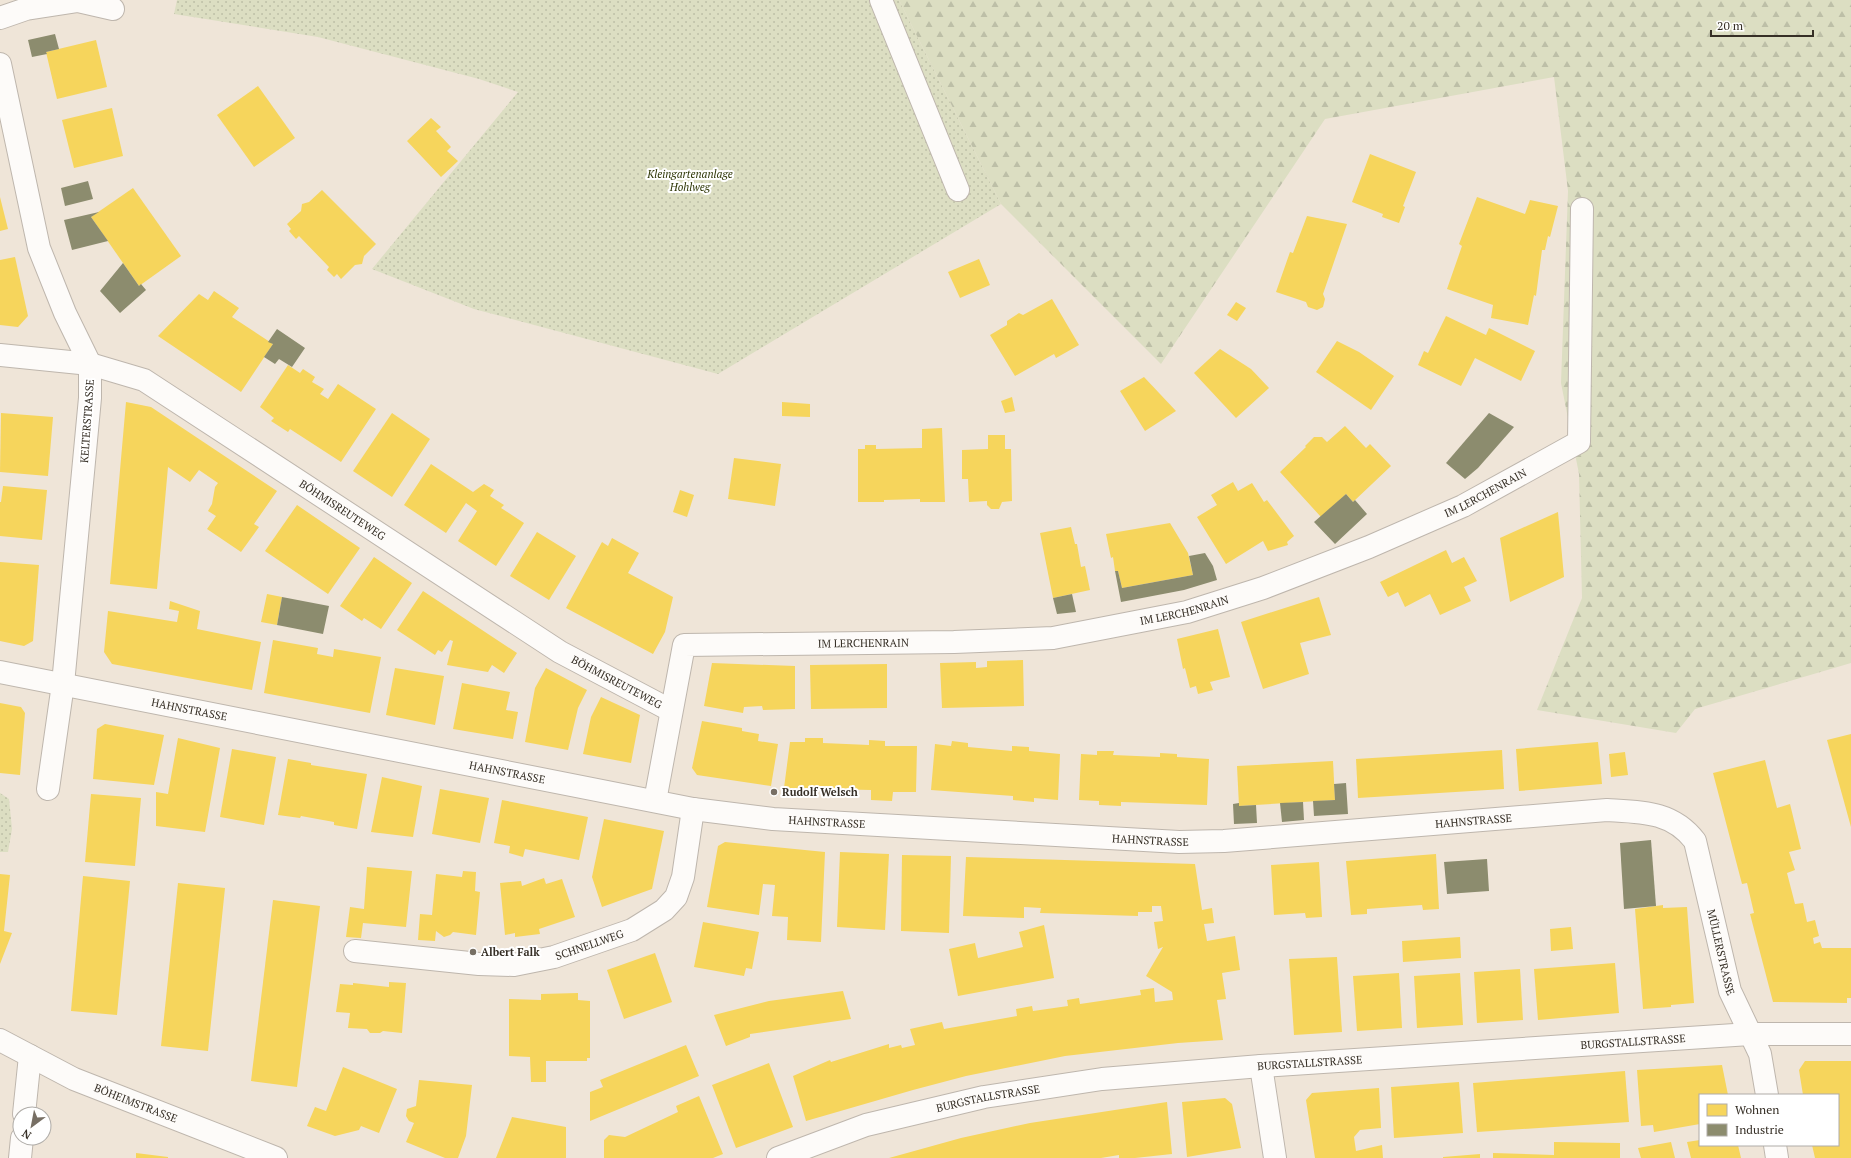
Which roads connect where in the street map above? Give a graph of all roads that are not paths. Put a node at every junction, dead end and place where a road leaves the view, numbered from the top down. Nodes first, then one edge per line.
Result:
1 (881, 0) edge
2 (113, 9) dead end
3 (0, 18) edge
4 (0, 64) edge
5 (958, 190) dead end
6 (1582, 209) dead end
7 (0, 355) edge
8 (90, 364) junction
9 (0, 672) edge
10 (63, 684) junction
11 (670, 710) junction
12 (48, 789) dead end
13 (655, 801) junction
14 (693, 809) junction
15 (1666, 818) joint
16 (355, 951) dead end
17 (1750, 1034) junction
18 (1851, 1034) edge
19 (0, 1040) edge
20 (30, 1056) junction
21 (1261, 1066) junction
22 (1767, 1094) edge
23 (25, 1106) edge
24 (21, 1146) edge
25 (1775, 1146) edge
26 (20, 1158) edge
27 (276, 1158) edge
28 (778, 1158) edge
29 (1275, 1158) edge
30 (1777, 1158) edge

1 - 5 street
2 - 3 street
4 - 8 street, KELTERSTRASSE
6 - 11 street, IM LERCHENRAIN
7 - 8 street, BÖHMISREUTEWEG
8 - 10 street, KELTERSTRASSE
8 - 11 street, BÖHMISREUTEWEG
9 - 10 street, HAHNSTRASSE
10 - 12 street, KELTERSTRASSE
10 - 13 street, HAHNSTRASSE
11 - 13 street, IM LERCHENRAIN
13 - 14 street, HAHNSTRASSE
14 - 15 street, HAHNSTRASSE
14 - 16 street, SCHNELLWEG
15 - 17 street, MÜLLERSTRASSE
17 - 18 street, BURGSTALLSTRASSE
17 - 21 street, BURGSTALLSTRASSE
17 - 22 street, MÜLLERSTRASSE
19 - 20 street, BÖHEIMSTRASSE
20 - 23 street
20 - 27 street, BÖHEIMSTRASSE
21 - 28 street, BURGSTALLSTRASSE
21 - 29 street
24 - 26 street
25 - 30 street

